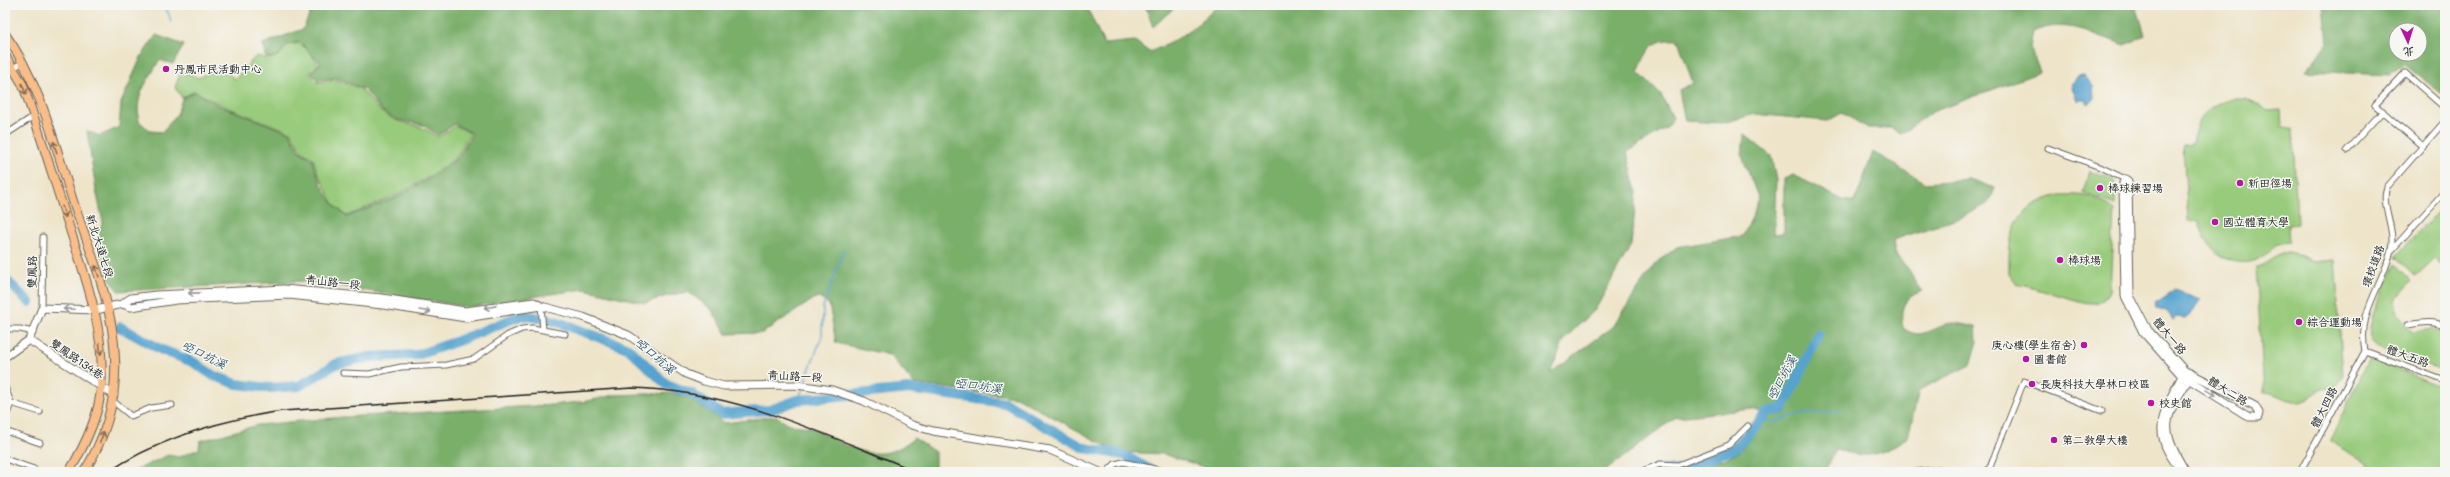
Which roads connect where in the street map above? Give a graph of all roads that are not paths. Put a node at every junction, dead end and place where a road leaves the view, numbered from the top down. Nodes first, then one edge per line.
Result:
1 (5, 34) edge
2 (5, 55) edge
3 (24, 62) junction
4 (13, 68) junction
5 (5, 72) edge
6 (2445, 108) edge
7 (2383, 112) junction
8 (34, 116) junction
9 (2445, 121) edge
10 (5, 135) edge
11 (2422, 146) junction
12 (2048, 148) dead end
13 (2347, 150) dead end
14 (2125, 179) joint
15 (2445, 192) edge
16 (43, 237) dead end
17 (2391, 250) junction
18 (42, 308) junction
19 (109, 308) junction
20 (542, 309) junction
21 (96, 310) junction
22 (2408, 326) dead end
23 (2445, 327) edge
24 (5, 329) edge
25 (543, 330) junction
26 (33, 332) junction
27 (565, 334) dead end
28 (29, 340) junction
29 (2365, 351) junction
30 (5, 357) edge
31 (343, 373) dead end
32 (2187, 375) junction
33 (2444, 379) edge
34 (5, 387) edge
35 (101, 389) junction
36 (114, 398) junction
37 (11, 403) junction
38 (172, 405) dead end
39 (2102, 411) dead end
40 (40, 412) dead end
41 (5, 419) edge
42 (1748, 426) dead end
43 (5, 431) edge
44 (40, 443) dead end
45 (5, 459) edge
46 (34, 469) dead end
47 (69, 472) edge
48 (84, 472) edge
49 (1100, 472) edge
50 (1107, 472) edge
51 (1168, 472) edge
52 (1640, 472) edge
53 (1916, 472) edge
54 (1951, 472) edge
55 (1988, 472) edge
56 (2181, 472) edge
57 (2186, 472) edge
58 (2300, 472) edge

1 - 3 main road, 新北大道七段
2 - 4 main road, 新北大道七段
3 - 4 street
19 -> 3 main road, 新北大道七段
4 - 5 street
4 -> 8 main road, 新北大道七段
6 - 7 street
7 - 11 street
7 - 13 street
8 - 10 street
8 -> 21 main road, 新北大道七段
9 - 11 street
11 - 17 street, 環校道路
12 - 14 street, 體大一路
14 - 32 street, 體大一路
15 - 17 street
16 - 18 street, 雙鳳路
17 - 29 street, 環校道路
21 -> 18 street
18 - 26 street, 雙鳳路
19 - 20 street, 青山路一段
19 - 21 street, 青山路一段
19 - 36 main road, 新北大道七段
20 - 25 street
20 - 49 street, 青山路一段
21 -> 35 main road, 新北大道七段
22 - 23 street
24 - 26 street
25 - 27 street
25 - 31 street
26 - 28 street, 雙鳳路
28 - 30 street, 雙鳳路
28 - 35 street, 雙鳳路134巷
29 - 33 street, 體大五路
29 - 58 street, 體大四路
32 -> 32 street, 體大二路
32 - 56 street
32 - 57 street
34 - 37 street
35 - 36 street, 雙鳳路134巷
35 - 47 main road, 新北大道七段
36 - 38 street
48 -> 36 main road, 新北大道七段
37 - 40 street
37 - 41 street
39 - 55 street
42 - 52 street
43 - 44 street
45 - 46 street
50 - 51 street
53 - 54 street

